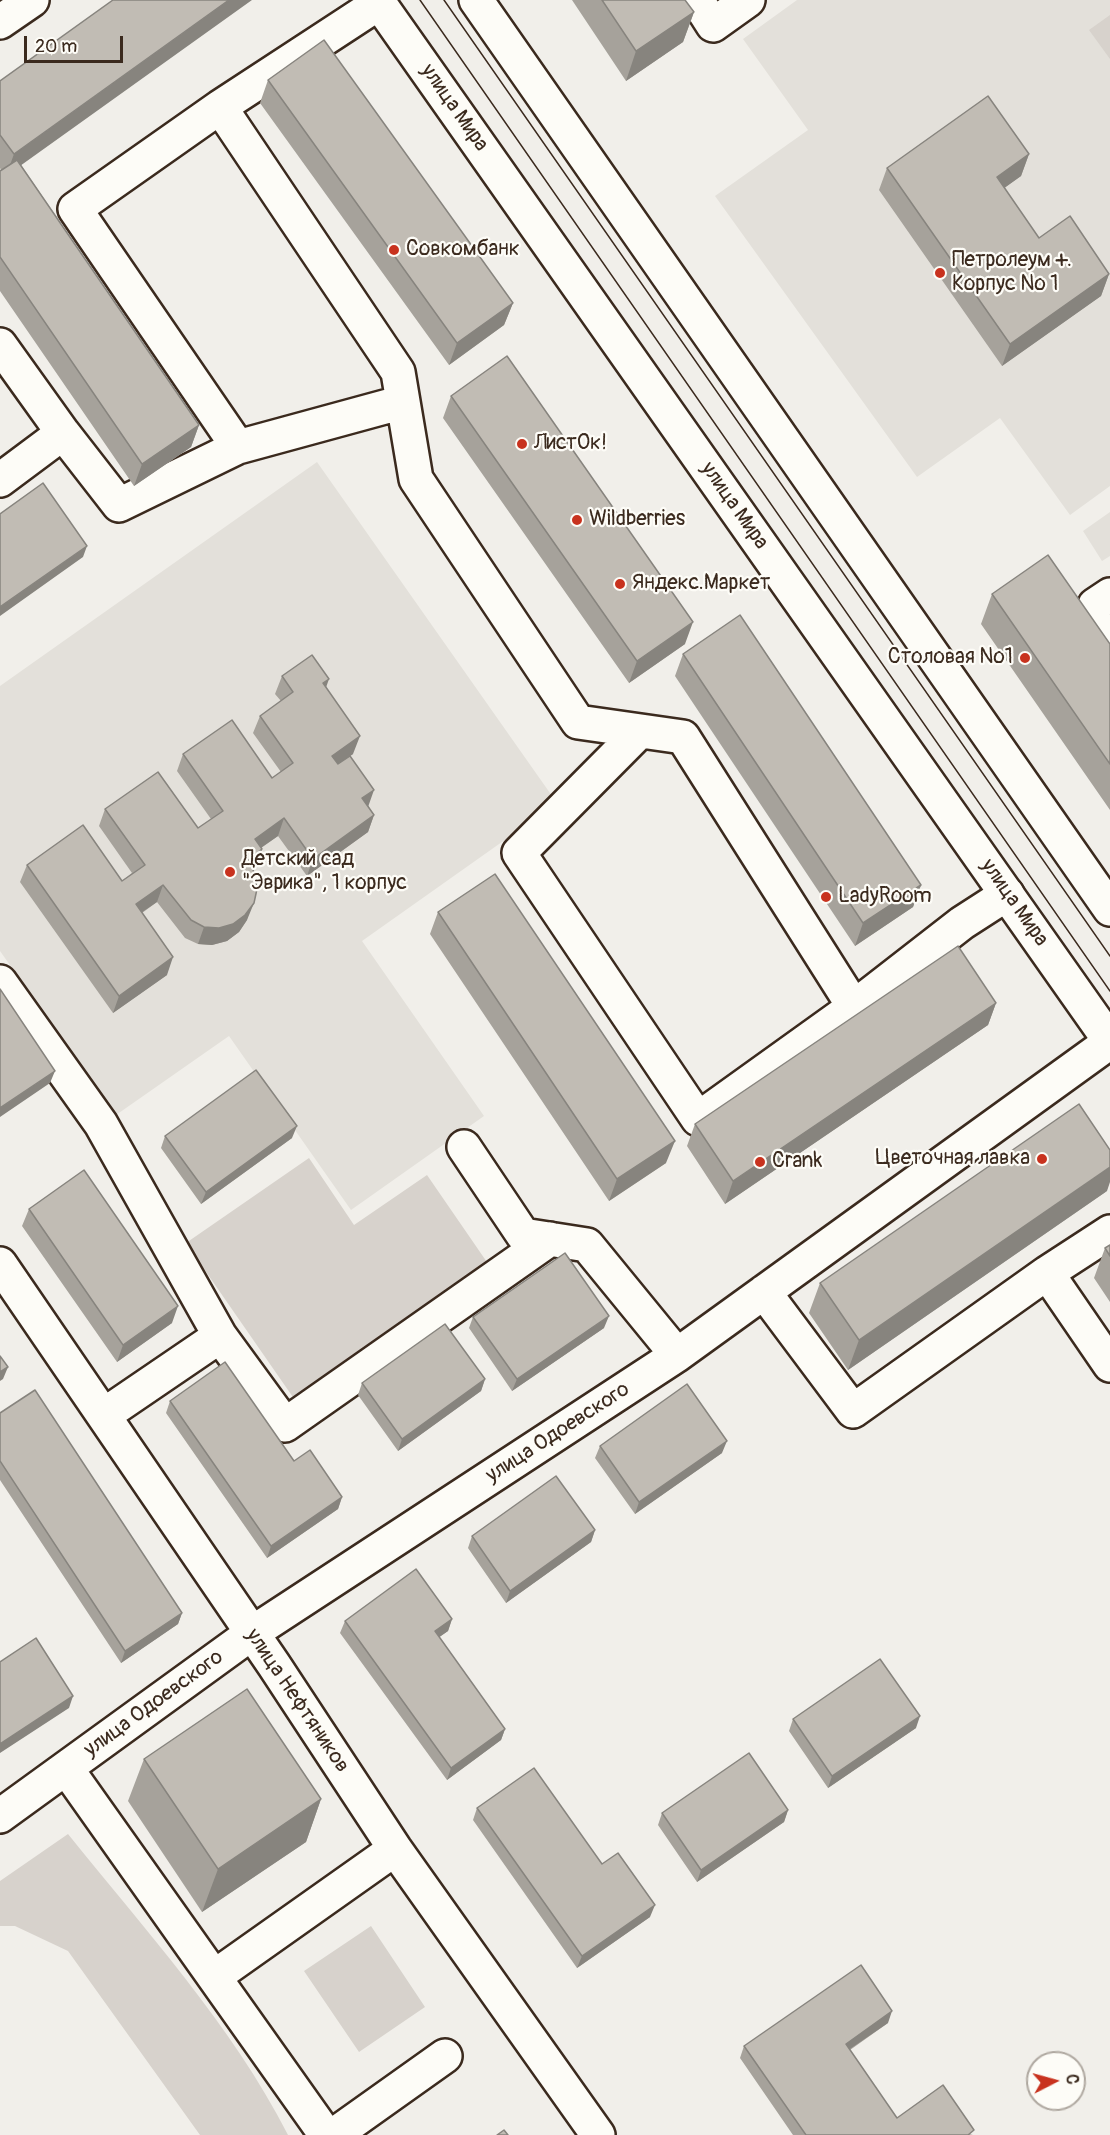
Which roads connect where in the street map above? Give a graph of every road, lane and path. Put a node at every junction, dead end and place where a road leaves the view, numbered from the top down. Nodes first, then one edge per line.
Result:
1 (32, 0) edge
2 (476, 0) edge
3 (697, 0) edge
4 (748, 0) edge
5 (378, 1) edge
6 (0, 21) edge
7 (220, 106) junction
8 (0, 345) edge
9 (403, 402) junction
10 (63, 433) junction
11 (238, 447) junction
12 (0, 480) edge
13 (1110, 595) edge
14 (1110, 629) edge
15 (640, 731) junction
16 (1007, 894) junction
17 (1110, 909) edge
18 (0, 982) edge
19 (854, 1007) junction
20 (1110, 1042) edge
21 (464, 1147) dead end
22 (1110, 1232) edge
23 (550, 1239) junction
24 (0, 1264) edge
25 (1047, 1273) junction
26 (764, 1292) junction
27 (220, 1336) junction
28 (677, 1355) junction
29 (1110, 1365) edge
30 (104, 1415) junction
31 (252, 1633) junction
32 (66, 1768) junction
33 (0, 1816) edge
34 (395, 1849) junction
35 (214, 1977) junction
36 (445, 2056) dead end
37 (326, 2135) edge
38 (334, 2135) edge
39 (598, 2135) edge

1 - 6 street
2 - 17 street
3 - 4 street
5 - 7 street
5 - 16 street, улица Мира
7 - 9 street
7 - 11 street
8 - 10 street
9 - 11 street
9 - 15 street
10 - 11 street
10 - 12 street
13 - 14 street
15 - 19 street
15 - 19 street
16 - 19 street
16 - 20 street, улица Мира
18 - 27 street
20 - 26 street, улица Одоевского
21 - 23 street
22 - 25 street
23 - 27 street
23 - 28 street
24 - 30 street, улица Нефтяников
25 - 26 street
25 - 29 street
26 - 28 street, улица Одоевского
27 - 30 street
28 - 31 street, улица Одоевского
30 - 31 street, улица Нефтяников
31 - 32 street, улица Одоевского
31 - 34 street, улица Нефтяников
32 - 33 street, улица Одоевского
32 - 35 street
34 - 35 street
34 - 39 street, улица Нефтяников
35 - 37 street
36 - 38 street

